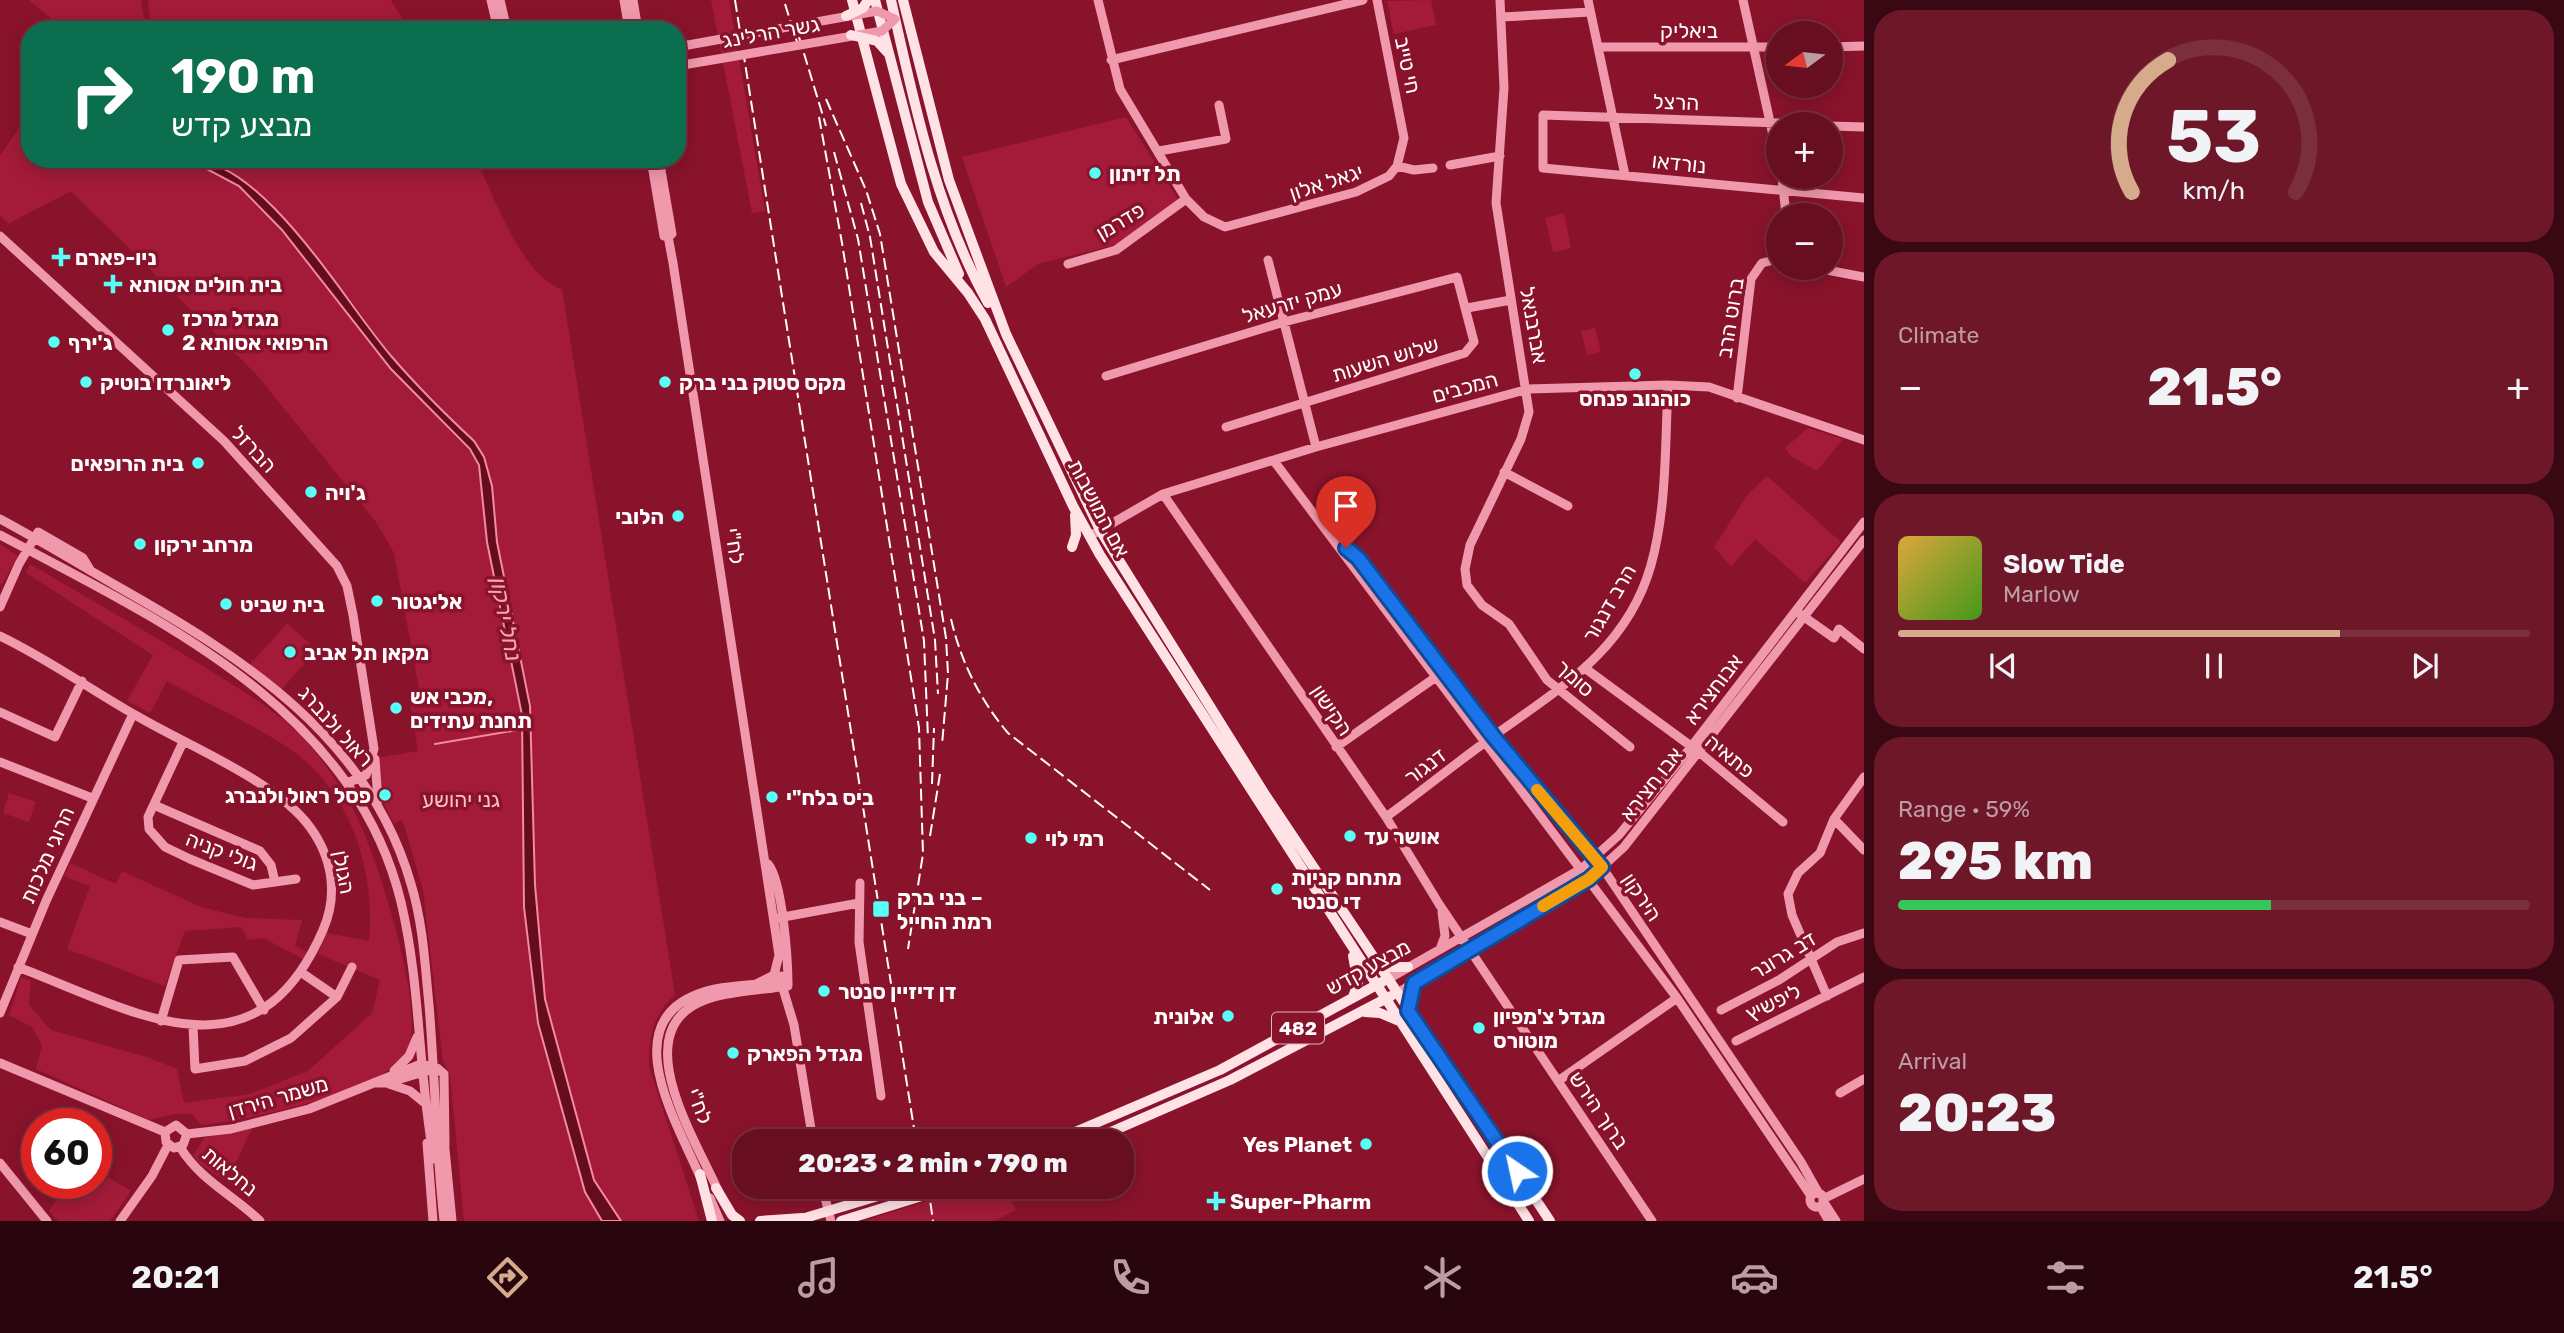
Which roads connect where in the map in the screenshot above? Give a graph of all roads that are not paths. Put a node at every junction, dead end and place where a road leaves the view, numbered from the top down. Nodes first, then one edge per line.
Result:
1 (491, 0) edge
2 (500, 0) edge
3 (624, 0) edge
4 (633, 0) edge
5 (852, 0) edge
6 (867, 0) edge
7 (891, 0) edge
8 (903, 0) edge
9 (1098, 0) edge
10 (1363, 0) edge
11 (1377, 0) edge
12 (1500, 0) edge
13 (1587, 0) edge
14 (1743, 0) edge
15 (876, 5) edge
16 (1590, 12) junction
17 (846, 16) junction
18 (1502, 18) junction
19 (895, 19) junction
20 (496, 21) edge
21 (505, 21) edge
22 (628, 21) edge
23 (636, 21) edge
24 (882, 31) junction
25 (851, 35) junction
26 (686, 45) edge
27 (1599, 47) junction
28 (1753, 47) junction
29 (1766, 47) edge
30 (1843, 47) edge
31 (1864, 47) edge
32 (887, 52) junction
33 (1111, 60) junction
34 (686, 64) edge
35 (1219, 105) dead end
36 (1769, 112) edge
37 (1543, 115) joint
38 (1614, 117) junction
39 (1766, 122) edge
40 (1843, 126) edge
41 (1864, 127) edge
42 (1158, 151) junction
43 (1500, 156) junction
44 (1450, 165) dead end
45 (1397, 166) junction
46 (653, 168) edge
47 (661, 168) edge
48 (1433, 168) dead end
49 (1625, 175) junction
50 (1785, 191) junction
51 (1864, 198) edge
52 (1186, 200) junction
53 (1786, 203) edge
54 (0, 236) edge
55 (668, 236) junction
56 (1268, 260) dead end
57 (1766, 262) edge
58 (1068, 264) dead end
59 (1843, 273) edge
60 (1864, 277) edge
61 (968, 293) junction
62 (1511, 300) junction
63 (1467, 309) junction
64 (1284, 322) junction
65 (1006, 334) junction
66 (1106, 376) dead end
67 (1668, 384) junction
68 (1528, 389) junction
69 (1737, 398) junction
70 (1304, 402) junction
71 (1226, 427) dead end
72 (1864, 440) edge
73 (1316, 447) junction
74 (1274, 461) junction
75 (1504, 472) junction
76 (1163, 494) junction
77 (1073, 506) junction
78 (1568, 506) dead end
79 (0, 519) edge
80 (1864, 522) edge
81 (1100, 530) junction
82 (0, 535) edge
83 (1090, 536) junction
84 (35, 538) junction
85 (1335, 539) junction
86 (1864, 540) edge
87 (1072, 547) dead end
88 (29, 550) junction
89 (0, 607) edge
90 (1795, 611) junction
91 (1804, 617) junction
92 (1509, 624) joint
93 (0, 636) edge
94 (1864, 649) edge
95 (1586, 669) junction
96 (1436, 677) junction
97 (82, 681) junction
98 (1559, 690) junction
99 (0, 712) edge
100 (133, 714) junction
101 (1489, 739) junction
102 (183, 743) junction
103 (1336, 747) junction
104 (1630, 747) dead end
105 (374, 749) junction
106 (1695, 750) junction
107 (0, 762) edge
108 (359, 775) junction
109 (1864, 777) edge
110 (347, 783) junction
111 (92, 798) junction
112 (154, 805) junction
113 (379, 806) junction
114 (1386, 817) junction
115 (1834, 819) junction
116 (1783, 822) dead end
117 (1864, 850) edge
118 (1593, 858) junction
119 (767, 862) junction
120 (1602, 867) junction
121 (1581, 869) junction
122 (296, 879) dead end
123 (1589, 879) junction
124 (275, 882) junction
125 (860, 883) dead end
126 (859, 903) junction
127 (1439, 904) junction
128 (772, 910) junction
129 (781, 916) junction
130 (0, 922) edge
131 (775, 930) junction
132 (1864, 933) edge
133 (32, 934) junction
134 (1462, 937) junction
135 (1347, 940) junction
136 (1470, 949) junction
137 (1440, 950) junction
138 (1811, 959) junction
139 (1452, 960) junction
140 (1478, 960) junction
141 (1374, 961) junction
142 (18, 967) junction
143 (352, 967) dead end
144 (1408, 967) junction
145 (302, 974) junction
146 (1864, 976) edge
147 (1388, 979) junction
148 (784, 981) junction
149 (1414, 983) junction
150 (754, 985) junction
151 (1376, 985) junction
152 (772, 988) junction
153 (1397, 993) junction
154 (1827, 996) junction
155 (337, 997) junction
156 (787, 998) junction
157 (1353, 998) junction
158 (1677, 998) junction
159 (1385, 1000) junction
160 (687, 1004) junction
161 (264, 1010) junction
162 (1721, 1010) dead end
163 (1408, 1011) junction
164 (1364, 1012) junction
165 (0, 1013) edge
166 (161, 1021) junction
167 (418, 1021) junction
168 (1399, 1021) junction
169 (794, 1025) junction
170 (192, 1026) junction
171 (1736, 1041) dead end
172 (0, 1063) edge
173 (422, 1064) junction
174 (434, 1066) junction
175 (423, 1074) junction
176 (388, 1079) junction
177 (1864, 1079) edge
178 (1558, 1081) junction
179 (1840, 1093) dead end
180 (881, 1096) dead end
181 (437, 1100) junction
182 (426, 1104) junction
183 (1138, 1114) junction
184 (428, 1127) junction
185 (811, 1129) edge
186 (1091, 1129) edge
187 (1111, 1129) edge
188 (165, 1132) junction
189 (187, 1134) junction
190 (168, 1145) junction
191 (445, 1145) junction
192 (180, 1147) junction
193 (0, 1163) edge
194 (700, 1174) junction
195 (1864, 1179) edge
196 (440, 1185) junction
197 (716, 1188) junction
198 (825, 1199) edge
199 (869, 1199) edge
200 (912, 1199) edge
201 (1819, 1199) junction
202 (123, 1220) edge
203 (800, 1220) edge
204 (47, 1221) edge
205 (260, 1221) edge
206 (433, 1221) edge
207 (444, 1221) edge
208 (452, 1221) edge
209 (712, 1221) edge
210 (720, 1221) edge
211 (730, 1221) edge
212 (740, 1221) edge
213 (760, 1221) edge
214 (831, 1221) edge
215 (841, 1221) edge
216 (1529, 1221) edge
217 (1550, 1221) edge
218 (1652, 1221) edge
219 (1829, 1221) edge
220 (1836, 1221) edge

1 - 20 street
2 - 21 street
3 - 22 street
4 - 23 street
5 - 61 main road, אם המושבות
6 - 17 main road, bridge
7 - 19 main road
8 - 65 main road, אם המושבות
9 - 33 street
10 - 33 street
11 - 45 street, חי טייב
12 - 18 street, אברבנאל
13 - 16 street
14 - 28 street
15 - 17 street, גשר הרלינג, bridge
15 - 19 street, bridge
15 - 24 main road, bridge
16 - 18 street
16 - 27 street
17 - 26 street, גשר הרלינג, bridge
18 - 43 street, אברבנאל
19 - 24 street, bridge
19 - 65 main road
24 - 25 street, גשר הרלינג, bridge
24 - 32 main road, bridge
25 - 32 main road, bridge
25 - 34 street, גשר הרלינג, bridge
27 - 28 street, ביאליק
27 - 38 street
28 - 29 street, ביאליק
28 - 36 street
30 - 31 street
32 - 61 main road
33 - 42 street
35 - 42 street
37 - 38 street, הרצל
37 - 49 street, נורדאו
38 - 39 street, הרצל
38 - 49 street
40 - 41 street
42 - 52 street
43 - 44 street
43 - 62 street, אברבנאל
45 - 48 street
45 - 52 street, יגאל אלון
46 - 55 street
47 - 55 street
49 - 50 street, נורדאו
50 - 51 street, נורדאו
50 - 53 street
52 - 58 street, פדרמן
54 - 105 street, הברזל
55 - 119 street, לח"י
56 - 64 street
57 - 69 street, ברוט הרב
59 - 60 street
61 - 77 main road, אם המושבות
62 - 63 street
62 - 68 street, אברבנאל
63 - 64 street, עמק יזרעאל
63 - 70 street, שלוש השעות
64 - 66 street, עמק יזרעאל
64 - 70 street
65 - 81 main road, אם המושבות
67 - 68 street, המכבים
67 - 69 street, המכבים
67 - 95 street, הרב דנגור
68 - 73 street, המכבים
68 - 75 street, אברבנאל
69 - 72 street, המכבים
70 - 71 street, שלוש השעות
70 - 73 street
73 - 74 street, המכבים
74 - 76 street, המכבים
74 - 85 street, הירקון
75 - 78 street
75 - 92 street, אברבנאל
76 - 81 street, המכבים
76 - 103 street, הקישון
77 - 83 main road, אם המושבות
77 - 87 main road
79 - 84 street
80 - 90 street, אבוחצירא
81 - 83 street, המכבים
81 - 141 main road, אם המושבות
82 - 88 street, ראול ולנברג
83 - 135 main road, אם המושבות
84 - 88 street
84 - 108 street, ראול ולנברג
85 - 96 street, הירקון
85 - 101 street, הירקון
86 - 91 street, אבו חצירא
88 - 89 street
88 - 110 street, ראול ולנברג
90 - 91 street
90 - 106 street, אבוחצירא
91 - 94 street
91 - 106 street, אבו חצירא
92 - 98 street, סומך
93 - 97 street, הגולן
95 - 98 street, הרב דנגור
95 - 106 street, פתאיה
96 - 101 street, הירקון
96 - 103 street
97 - 99 street
97 - 100 street, הגולן
98 - 101 street, הרב דנגור
98 - 104 street, סומך
100 - 102 street, הגולן
100 - 111 street, הרוגי מלכות
101 - 114 street, דנגור
101 - 118 street, הירקון
101 - 121 street, הירקון
102 - 112 street, גולי קניה
102 - 145 street, הגולן
103 - 114 street, הקישון
105 - 108 street
105 - 113 street, הברזל
106 - 116 street, פתאיה
106 - 118 street, אבוחצירא
106 - 120 street, אבו חצירא
107 - 111 street
108 - 110 street
108 - 113 street, ראול ולנברג
109 - 115 street
110 - 167 street, ראול ולנברג
111 - 133 street, הרוגי מלכות
112 - 124 street, גולי קניה
112 - 124 street, גולי קניה
113 - 174 street, ראול ולנברג
114 - 127 street, הקישון
115 - 117 street
115 - 138 street
118 - 120 street, הירקון
118 - 121 street, אבוחצירא
119 - 128 street, לח"י
119 - 129 street, לח"י
120 - 123 street, אבו חצירא
120 - 201 street, הירקון
121 - 123 street, הירקון
121 - 134 street, מבצע קדש
122 - 124 street, גולי קניה
123 - 136 street, מבצע קדש
123 - 158 street, הירקון
125 - 126 street
126 - 129 street
126 - 180 street
127 - 134 street, הקישון
127 - 137 street
128 - 129 street
128 - 131 street, לח"י
129 - 131 street
129 - 148 street, לח"י
130 - 133 street
131 - 148 street, לח"י
131 - 150 street, לח"י
132 - 138 street, דב גרונר
133 - 142 street, הרוגי מלכות
134 - 136 street, הקישון
134 - 137 street, מבצע קדש
135 - 151 main road, אם המושבות
135 - 157 main road
136 - 139 street, מבצע קדש
136 - 140 street, ברוך הירש
137 - 144 street, מבצע קדש
138 - 154 street
138 - 162 street, דב גרונר
139 - 140 street
139 - 149 street, מבצע קדש
140 - 178 street, ברוך הירש
141 - 144 main road
141 - 147 main road, אם המושבות
142 - 165 street, הרוגי מלכות
142 - 166 street, הגולן
143 - 155 street
144 - 147 street, מבצע קדש
145 - 155 street
145 - 161 street, הגולן
146 - 154 street, ליפשיץ
147 - 151 main road, מבצע קדש / 482
147 - 153 main road, אם המושבות
148 - 150 street
148 - 152 street, לח"י
148 - 156 street, לח"י
148 - 169 street, לח"י
149 - 153 street, מבצע קדש
149 - 163 main road
150 - 160 street
151 - 157 main road, מבצע קדש / 482
151 - 159 main road, אם המושבות
152 - 156 street
152 - 160 street, לח"י
153 - 159 main road, מבצע קדש / 482
153 - 163 main road, אם המושבות
154 - 171 street, ליפשיץ
155 - 170 street
156 - 169 street, לח"י
157 - 183 main road, מבצע קדש / 482
158 - 178 street
158 - 201 street, הירקון
159 - 164 main road, מבצע קדש / 482
159 - 168 main road, אם המושבות
160 - 194 street, לח"י
160 - 197 street, לח"י
161 - 166 street
161 - 170 street, הגולן
163 - 217 main road, אם המושבות
164 - 168 main road
164 - 183 main road, מבצע קדש / 482
166 - 170 street, הגולן
167 - 173 street, ראול ולנברג
167 - 176 street
168 - 216 main road, אם המושבות
169 - 185 street, לח"י
172 - 188 street
173 - 174 street, משמר הירדן
173 - 175 street, ראול ולנברג
173 - 176 street, משמר הירדן
174 - 175 street, משמר הירדן
174 - 181 street, ראול ולנברג
174 - 191 street
175 - 176 street, משמר הירדן
175 - 182 street, ראול ולנברג
176 - 182 street
176 - 189 street, משמר הירדן
177 - 179 street
178 - 218 street, ברוך הירש
181 - 191 street
181 - 196 street, ראול ולנברג
182 - 184 street, ראול ולנברג
183 - 186 main road, מבצע קדש / 482
183 - 187 main road, מבצע קדש / 482
184 - 196 street, ראול ולנברג
184 - 206 street
188 - 189 street
188 - 190 street
189 - 192 street
190 - 192 street
190 - 202 street
191 - 208 street
192 - 205 street, נחלאות
193 - 204 street
194 - 209 main road
194 - 210 street, לח"י
195 - 201 street
196 - 207 street, ראול ולנברג
197 - 211 street, לח"י
197 - 212 main road
198 - 214 street
199 - 203 main road, bridge
200 - 215 main road, bridge
201 - 219 street, הירקון
201 - 220 street, הירקון
203 - 213 main road

